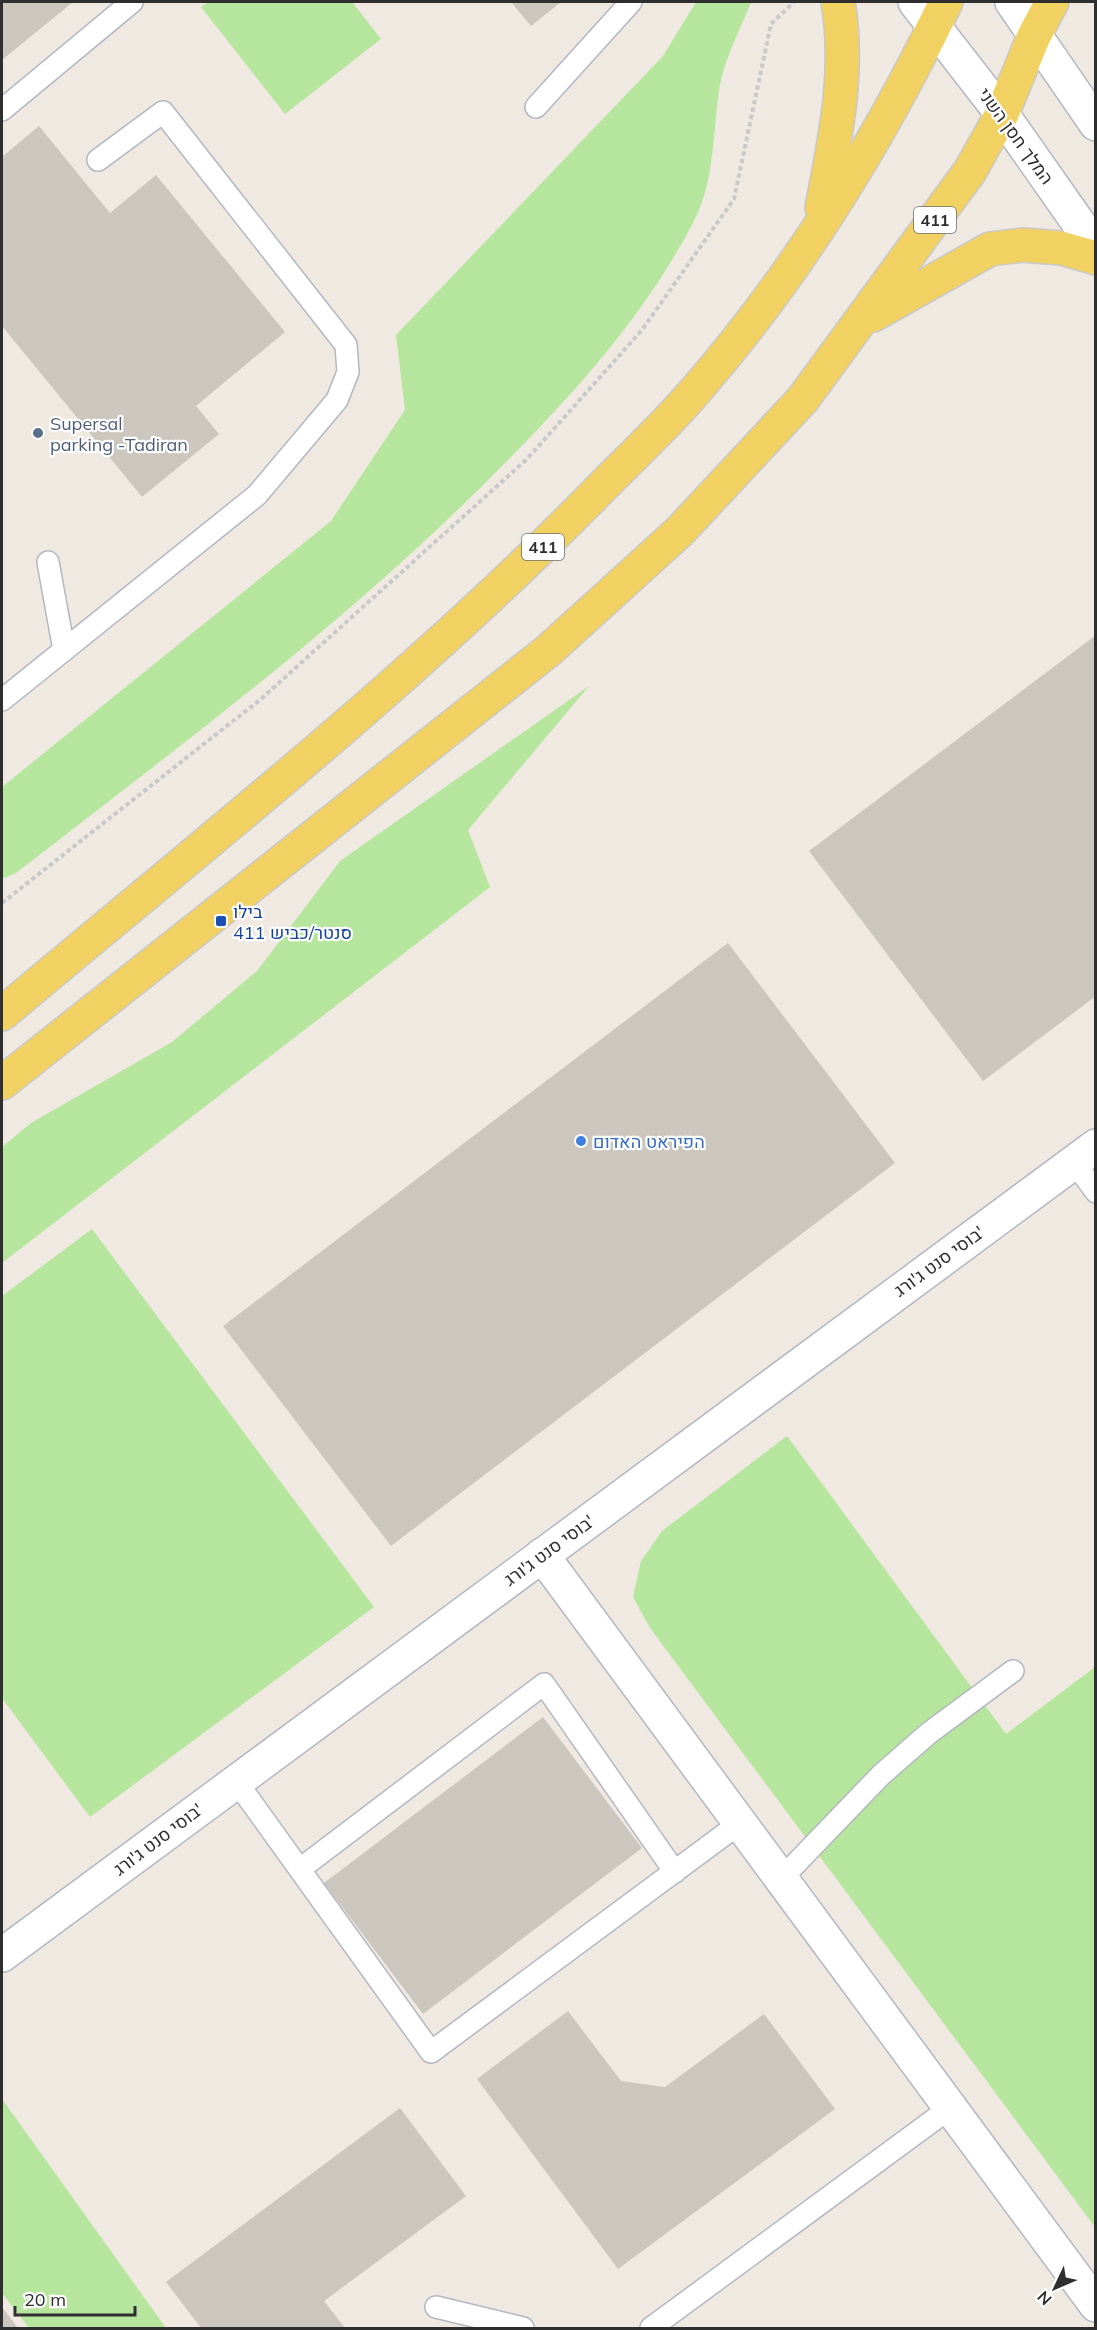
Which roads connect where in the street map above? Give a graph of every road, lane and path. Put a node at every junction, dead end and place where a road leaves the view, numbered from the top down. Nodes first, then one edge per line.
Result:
1 (132, 2) edge
2 (631, 2) edge
3 (794, 2) edge
4 (838, 2) edge
5 (1012, 2) edge
6 (1053, 2) edge
7 (932, 10) edge
8 (1035, 36) junction
9 (536, 106) dead end
10 (2, 110) edge
11 (1002, 114) junction
12 (1095, 124) edge
13 (98, 160) dead end
14 (820, 223) junction
15 (1095, 248) edge
16 (1095, 258) edge
17 (861, 322) junction
18 (48, 562) dead end
19 (64, 650) junction
20 (2, 700) edge
21 (2, 903) edge
22 (48, 975) junction
23 (2, 994) edge
24 (2, 1014) edge
25 (2, 1083) edge
26 (1084, 1154) edge
27 (1095, 1192) edge
28 (542, 1555) junction
29 (1013, 1671) dead end
30 (236, 1780) junction
31 (740, 1823) junction
32 (300, 1869) junction
33 (675, 1872) junction
34 (781, 1878) junction
35 (2, 1954) edge
36 (950, 2108) junction
37 (1095, 2305) edge
38 (436, 2307) dead end
39 (523, 2328) edge
40 (651, 2328) edge

1 - 10 lane
2 - 9 lane
3 - 21 path
4 - 14 main road
5 - 8 street
6 - 8 main road, 411
7 - 11 street, המלך חסן השני
7 - 14 main road, 411
8 - 11 main road, 411
8 - 12 street
11 - 15 street, המלך חסן השני
11 - 17 main road, 411
13 - 19 lane
14 - 22 main road, 411
16 - 17 main road
17 - 25 main road, 411
18 - 19 lane
19 - 20 lane
22 - 23 street
22 - 24 main road, 411
26 - 27 lane
26 - 28 street, בוסי סנט ג'ורג'
28 - 30 street, בוסי סנט ג'ורג'
28 - 31 street
29 - 34 lane
30 - 32 lane
30 - 35 street, בוסי סנט ג'ורג'
31 - 33 lane
31 - 34 street
32 - 33 lane
32 - 33 lane
34 - 36 street
36 - 37 street
36 - 40 lane
38 - 39 lane

